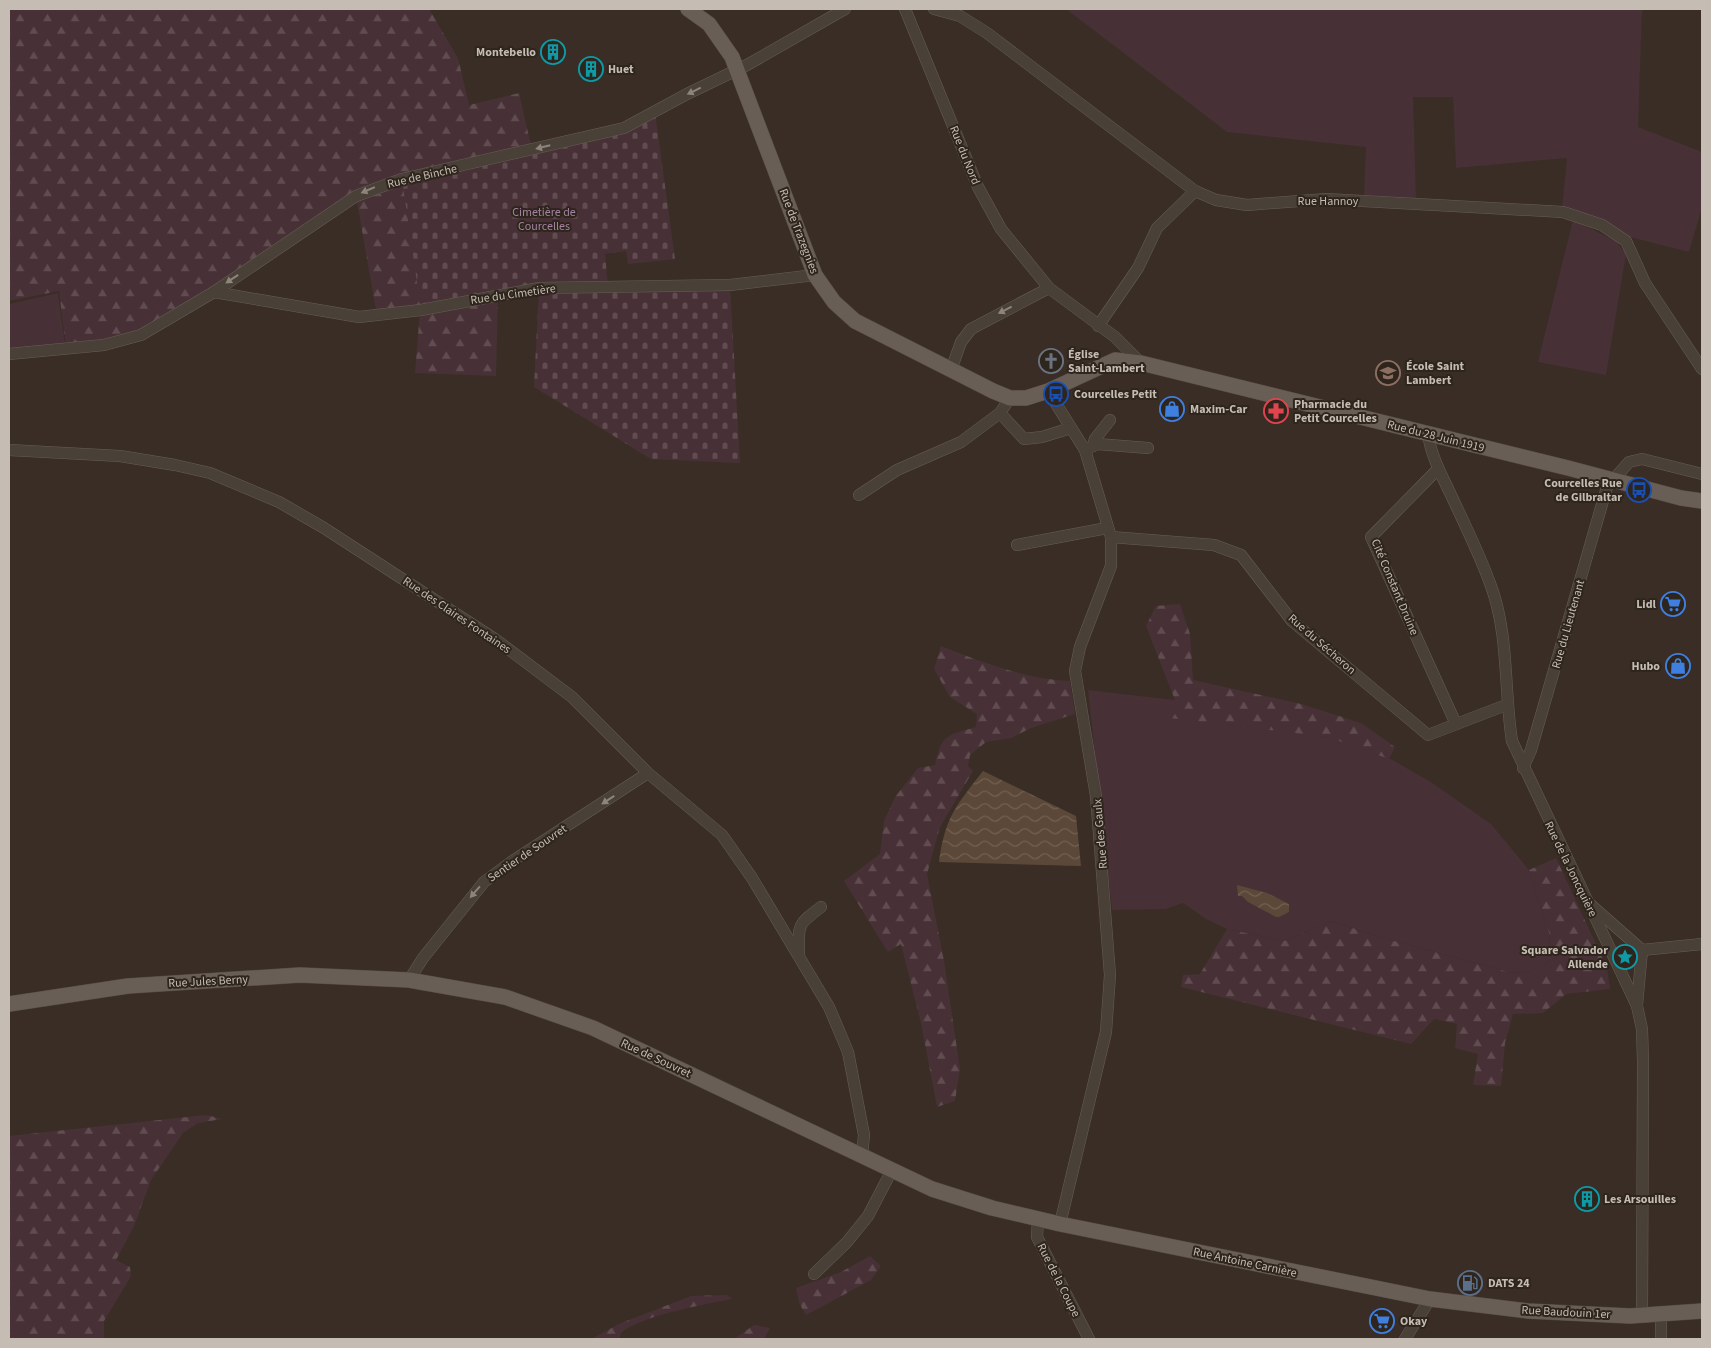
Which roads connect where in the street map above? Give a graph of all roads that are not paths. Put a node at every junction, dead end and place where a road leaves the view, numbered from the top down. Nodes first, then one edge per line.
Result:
1 (688, 9) edge
2 (845, 9) edge
3 (905, 9) edge
4 (934, 9) edge
5 (738, 70) junction
6 (1195, 191) junction
7 (815, 275) junction
8 (1049, 288) junction
9 (214, 292) junction
10 (1098, 326) junction
11 (9, 354) edge
12 (1141, 364) junction
13 (1702, 369) edge
14 (951, 370) junction
15 (1048, 391) junction
16 (1010, 398) junction
17 (1000, 413) junction
18 (1110, 420) dead end
19 (1071, 428) junction
20 (1428, 434) junction
21 (1089, 448) junction
22 (1148, 448) dead end
23 (9, 450) edge
24 (1438, 468) junction
25 (1702, 474) edge
26 (1612, 480) junction
27 (859, 495) dead end
28 (1702, 501) edge
29 (1109, 532) junction
30 (1017, 545) dead end
31 (1506, 705) junction
32 (1456, 724) junction
33 (1523, 768) junction
34 (648, 773) junction
35 (1587, 901) junction
36 (821, 907) dead end
37 (1702, 944) edge
38 (1642, 950) junction
39 (799, 956) junction
40 (409, 980) junction
41 (9, 1004) edge
42 (1637, 1006) junction
43 (862, 1156) junction
44 (892, 1170) junction
45 (1038, 1219) junction
46 (1060, 1224) junction
47 (814, 1274) dead end
48 (1430, 1299) junction
49 (1702, 1311) edge
50 (1661, 1314) junction
51 (1642, 1316) junction
52 (1089, 1339) edge
53 (1405, 1339) edge
54 (1661, 1339) edge

1 - 5 main road, Rue de Trazegnies
2 - 5 street, Rue de Binche
3 - 8 street, Rue du Nord
4 - 6 street, Rue Hannoy
5 - 7 main road, Rue de Trazegnies
5 -> 9 street, Rue de Binche
6 - 10 street
6 - 13 street, Rue Hannoy
7 - 9 street, Rue du Cimetière
7 - 14 main road, Rue de Trazegnies
8 - 10 street, Rue du Nord
8 -> 14 street
9 - 11 street, Rue de Binche
10 - 12 street, Rue du Nord
12 - 15 main road, Rue du 28 Juin 1919
12 - 20 main road, Rue du 28 Juin 1919
14 - 16 main road, Rue de Trazegnies
15 - 16 main road, Rue du 28 Juin 1919
15 - 19 street, Rue des Gaulx
16 - 17 street
17 - 19 street
17 - 27 street
18 - 21 street
19 - 21 street, Rue des Gaulx
20 - 24 street, Rue de la Joncquière
20 - 26 main road, Rue du 28 Juin 1919
21 - 22 street
21 - 29 street, Rue des Gaulx
23 - 34 street, Rue des Claires Fontaines
24 - 31 street, Rue de la Joncquière
24 - 32 street, Cité Constant Druine
25 - 26 street
26 - 28 main road, Rue du 28 Juin 1919
26 - 33 street, Rue du Lieutenant
29 - 30 street
29 - 32 street, Rue du Sécheron
29 - 46 street, Rue des Gaulx
31 - 32 street, Rue du Sécheron
31 - 33 street, Rue de la Joncquière
33 - 35 street, Rue de la Joncquière
34 - 39 street, Rue des Claires Fontaines
34 -> 40 street, Sentier de Souvret
35 - 38 street
35 - 42 street, Rue de la Joncquière
36 - 39 street, Rue des Claires Fontaines
37 - 38 street
38 - 42 street
39 - 43 street, Rue des Claires Fontaines
40 - 41 main road, Rue Jules Berny
40 - 43 main road, Rue de Souvret
42 - 51 street, Rue de la Joncquière
43 - 44 main road, Rue de Souvret
44 - 45 main road, Rue de Souvret
44 - 47 street
45 - 46 main road, Rue de Souvret
45 - 52 street, Rue de la Coupe
46 - 48 main road, Rue Antoine Carnière
48 - 51 main road, Rue Baudouin 1er
48 - 53 street
49 - 50 main road, Rue Baudouin 1er
50 - 51 main road, Rue Baudouin 1er
50 - 54 street

